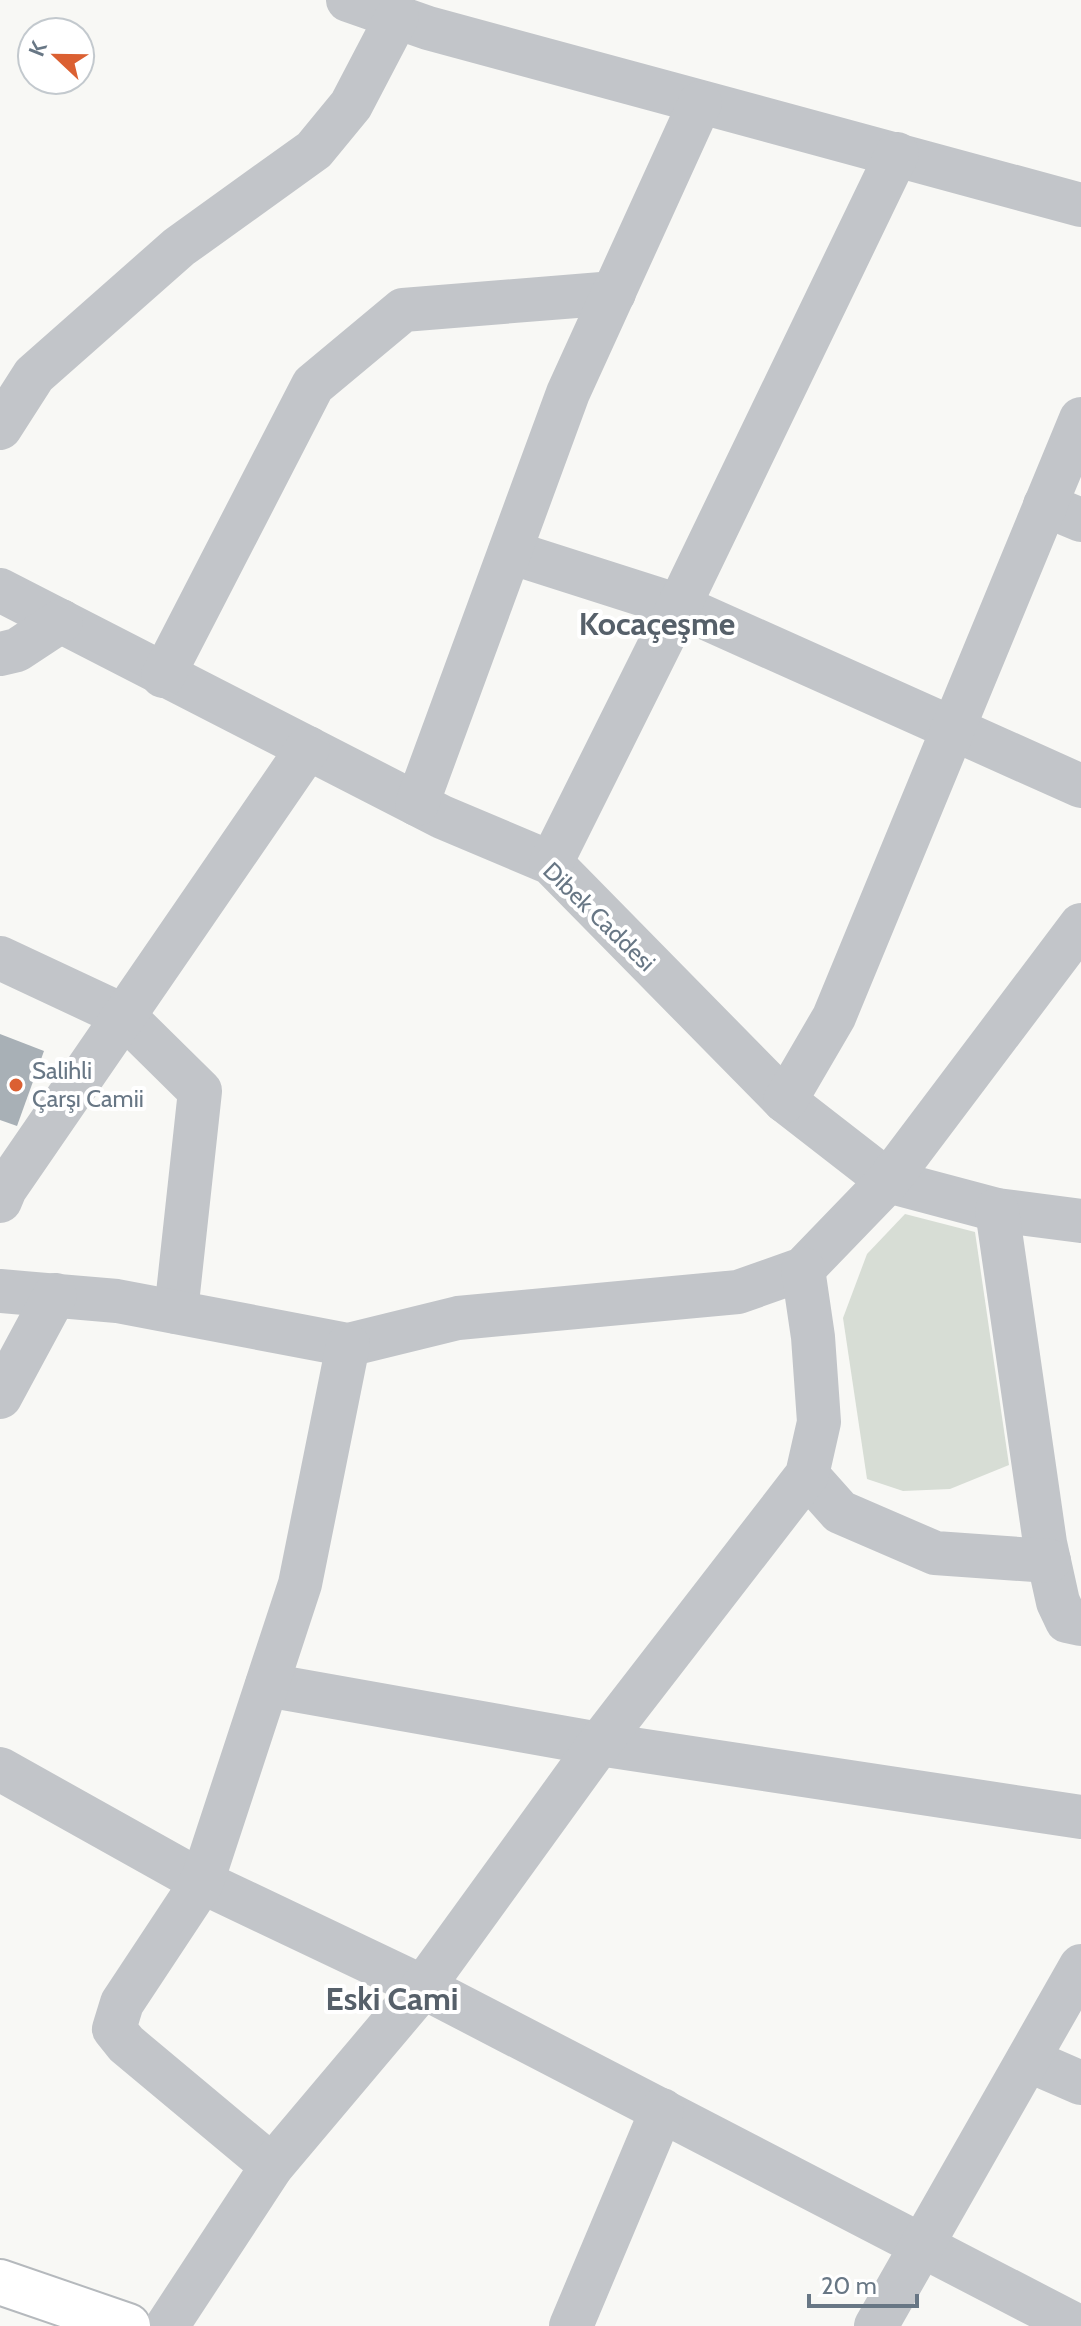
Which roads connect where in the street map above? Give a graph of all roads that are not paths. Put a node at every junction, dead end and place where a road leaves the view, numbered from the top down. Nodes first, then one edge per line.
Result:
1 (348, 0) edge
2 (397, 17) junction
3 (700, 103) junction
4 (897, 154) junction
5 (1081, 205) edge
6 (614, 293) junction
7 (1081, 419) edge
8 (0, 428) edge
9 (1063, 512) edge
10 (510, 552) junction
11 (0, 590) edge
12 (679, 606) junction
13 (61, 621) junction
14 (0, 654) edge
15 (163, 676) junction
16 (952, 730) junction
17 (308, 748) junction
18 (1081, 786) edge
19 (417, 804) junction
20 (551, 863) junction
21 (1081, 925) edge
22 (0, 958) edge
23 (124, 1016) junction
24 (785, 1101) junction
25 (888, 1181) junction
26 (2, 1193) edge
27 (997, 1210) junction
28 (1081, 1221) edge
29 (803, 1269) junction
30 (18, 1289) edge
31 (176, 1312) junction
32 (348, 1345) junction
33 (0, 1397) edge
34 (807, 1475) junction
35 (1049, 1561) junction
36 (1081, 1624) edge
37 (267, 1685) junction
38 (599, 1744) junction
39 (0, 1769) edge
40 (1081, 1817) edge
41 (202, 1882) junction
42 (1081, 1966) edge
43 (423, 1987) junction
44 (1028, 2060) junction
45 (1081, 2083) edge
46 (662, 2110) junction
47 (272, 2166) junction
48 (924, 2246) junction
49 (0, 2282) edge
50 (128, 2326) edge
51 (167, 2326) edge
52 (571, 2326) edge
53 (876, 2326) edge
54 (1077, 2326) edge

1 - 2 street
2 - 3 street
2 - 8 street
3 - 4 street
3 - 6 street
4 - 5 street
4 - 12 street
6 - 10 street
6 - 15 street
7 - 9 street
9 - 16 street
10 - 12 street
10 - 19 street
11 - 13 street, Dibek Caddesi
12 - 16 street
12 - 20 street
13 - 14 street
13 - 15 street, Dibek Caddesi
15 - 17 street, Dibek Caddesi
16 - 18 street
16 - 24 street
17 - 19 street, Dibek Caddesi
17 - 23 street
19 - 20 street, Dibek Caddesi
20 - 24 street, Dibek Caddesi
21 - 25 street
22 - 23 street
23 - 26 street
23 - 31 street
24 - 25 street, Dibek Caddesi
25 - 27 street, Dibek Caddesi
25 - 29 street
27 - 28 street, Dibek Caddesi
27 - 35 street
29 - 32 street
29 - 34 street
30 - 31 street
30 - 33 street
31 - 32 street
32 - 37 street
34 - 35 street
34 - 38 street
35 - 36 street
37 - 38 street
37 - 41 street
38 - 40 street
38 - 43 street
39 - 41 street
41 - 43 street
41 - 47 street
42 - 44 street
43 - 46 street
43 - 47 street
44 - 45 street
44 - 48 street
46 - 48 street
46 - 52 street
47 - 51 street
48 - 53 street
48 - 54 street
49 - 50 main road

